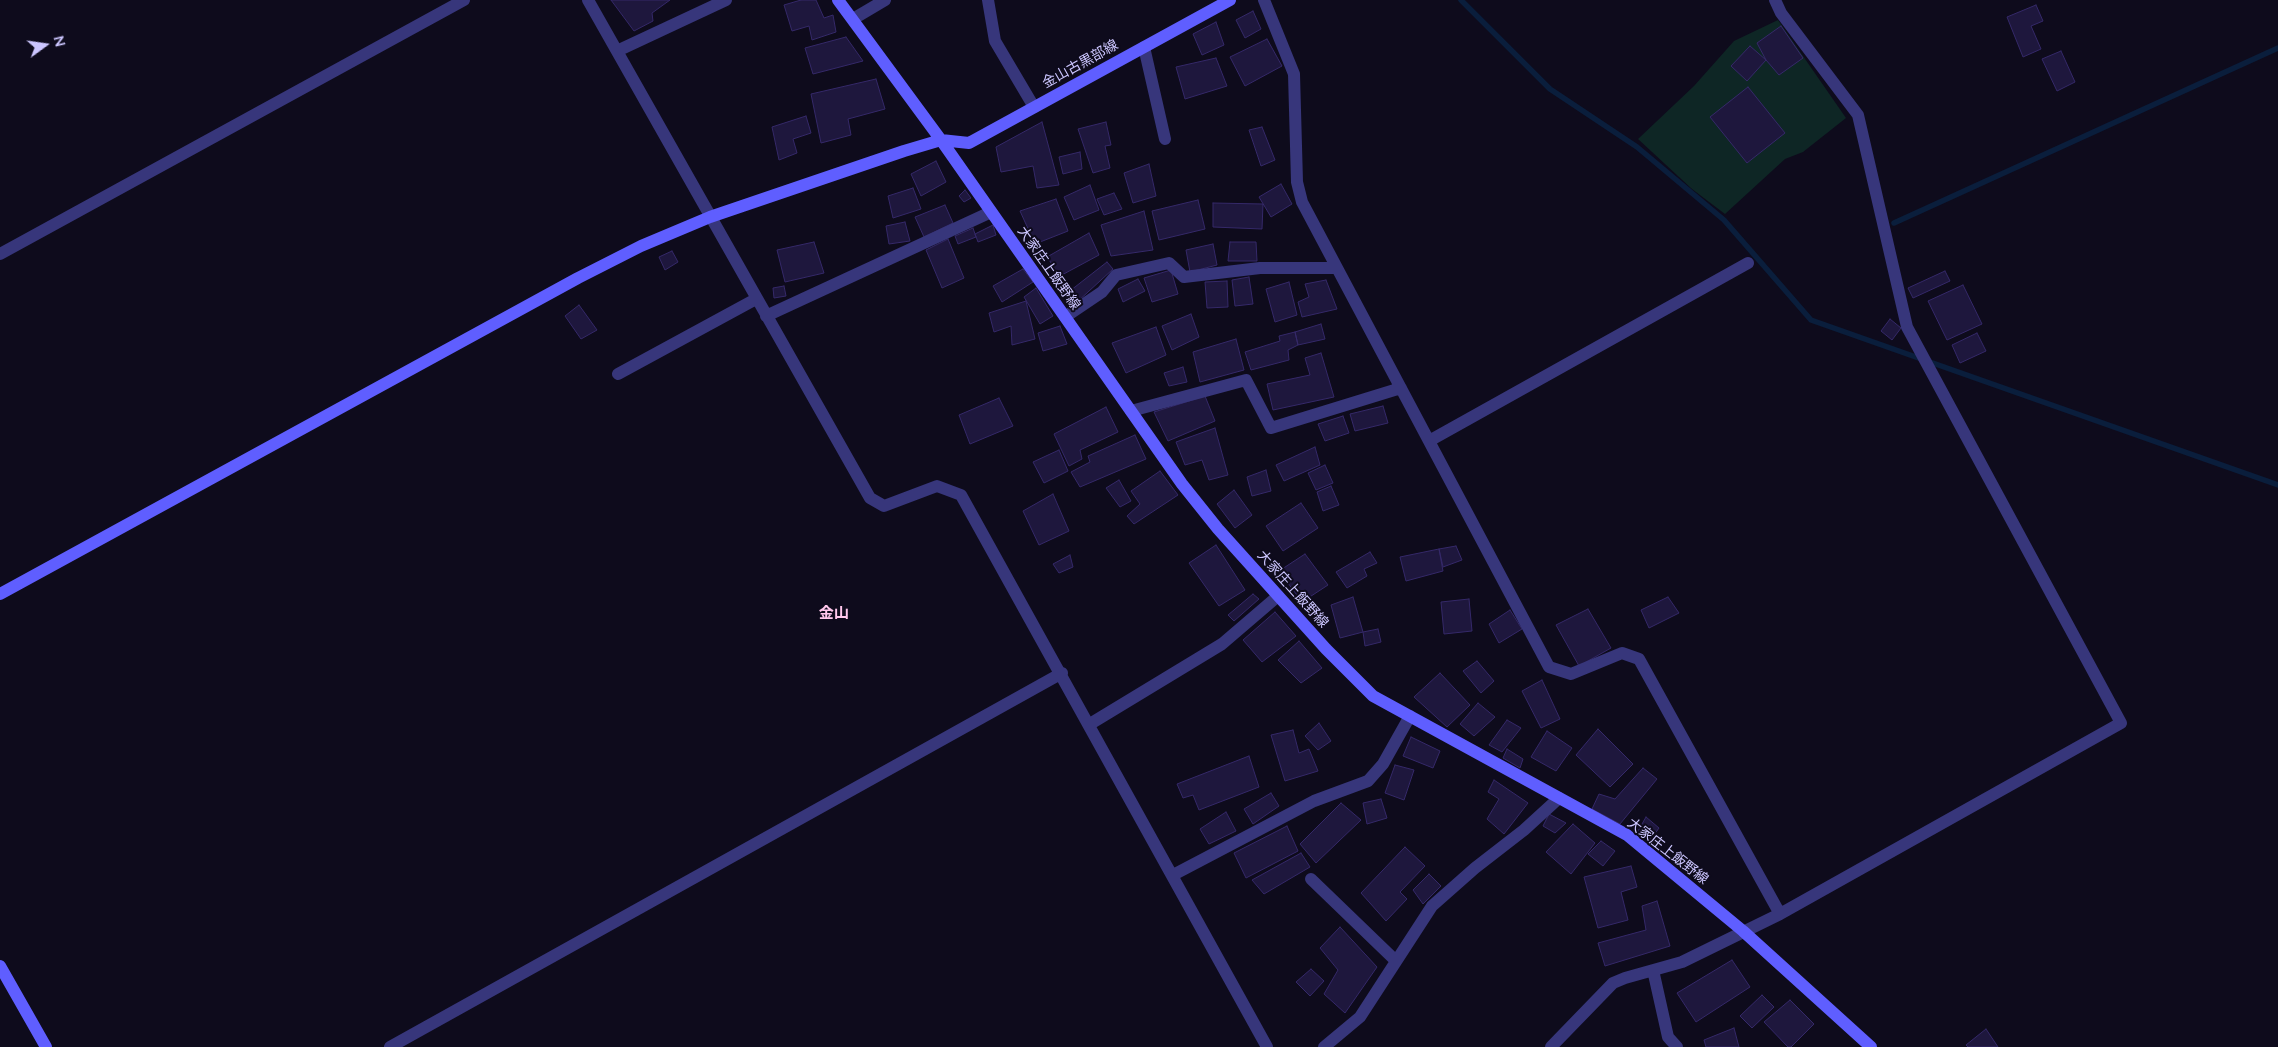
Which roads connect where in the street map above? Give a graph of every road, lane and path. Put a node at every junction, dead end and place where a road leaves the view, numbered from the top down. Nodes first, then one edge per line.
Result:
1 (464, 0) edge
2 (588, 0) edge
3 (726, 0) edge
4 (838, 0) edge
5 (885, 0) edge
6 (988, 0) edge
7 (1230, 0) edge
8 (1264, 0) edge
9 (1775, 0) edge
10 (853, 19) junction
11 (1144, 46) junction
12 (617, 51) junction
13 (1034, 106) junction
14 (1165, 138) dead end
15 (941, 140) junction
16 (991, 212) junction
17 (710, 217) junction
18 (0, 254) edge
19 (1748, 262) dead end
20 (1337, 268) junction
21 (756, 299) junction
22 (766, 316) junction
23 (1065, 317) junction
24 (618, 374) dead end
25 (1401, 388) junction
26 (1131, 411) junction
27 (1429, 441) junction
28 (0, 594) edge
29 (1278, 596) junction
30 (1062, 673) junction
31 (1410, 716) junction
32 (1090, 724) junction
33 (1559, 798) junction
34 (1173, 875) junction
35 (1311, 879) dead end
36 (1780, 914) junction
37 (1743, 931) junction
38 (1396, 961) junction
39 (0, 966) edge
40 (1653, 970) junction
41 (46, 1047) edge
42 (390, 1047) edge
43 (1267, 1047) edge
44 (1324, 1047) edge
45 (1551, 1047) edge
46 (1677, 1047) edge
47 (1871, 1047) edge

1 - 18 street
2 - 12 street
3 - 12 street
4 - 10 main road, 大家庄上飯野線
5 - 10 street
6 - 13 street
7 - 11 main road, 金山古黒部線
8 - 20 street
9 - 36 street
10 - 15 main road, 大家庄上飯野線
11 - 13 main road, 金山古黒部線
11 - 14 street
12 - 17 street
13 - 15 main road, 金山古黒部線
15 - 16 main road, 大家庄上飯野線
15 - 17 main road
16 - 22 street
16 - 23 main road, 大家庄上飯野線
17 - 21 street
17 - 28 main road
19 - 27 street
20 - 23 street
20 - 25 street
21 - 22 street
21 - 24 street
22 - 30 street
23 - 26 main road, 大家庄上飯野線
25 - 26 street
25 - 27 street
26 - 29 main road, 大家庄上飯野線
27 - 36 street
29 - 31 main road, 大家庄上飯野線
29 - 32 street
30 - 32 street
30 - 42 street
31 - 33 main road, 大家庄上飯野線
31 - 34 street
32 - 34 street
33 - 37 main road, 大家庄上飯野線
33 - 38 street
34 - 43 street
35 - 38 street
36 - 37 street
37 - 40 street
37 - 47 main road, 大家庄上飯野線
38 - 44 street
39 - 41 main road
40 - 45 street
40 - 46 street

